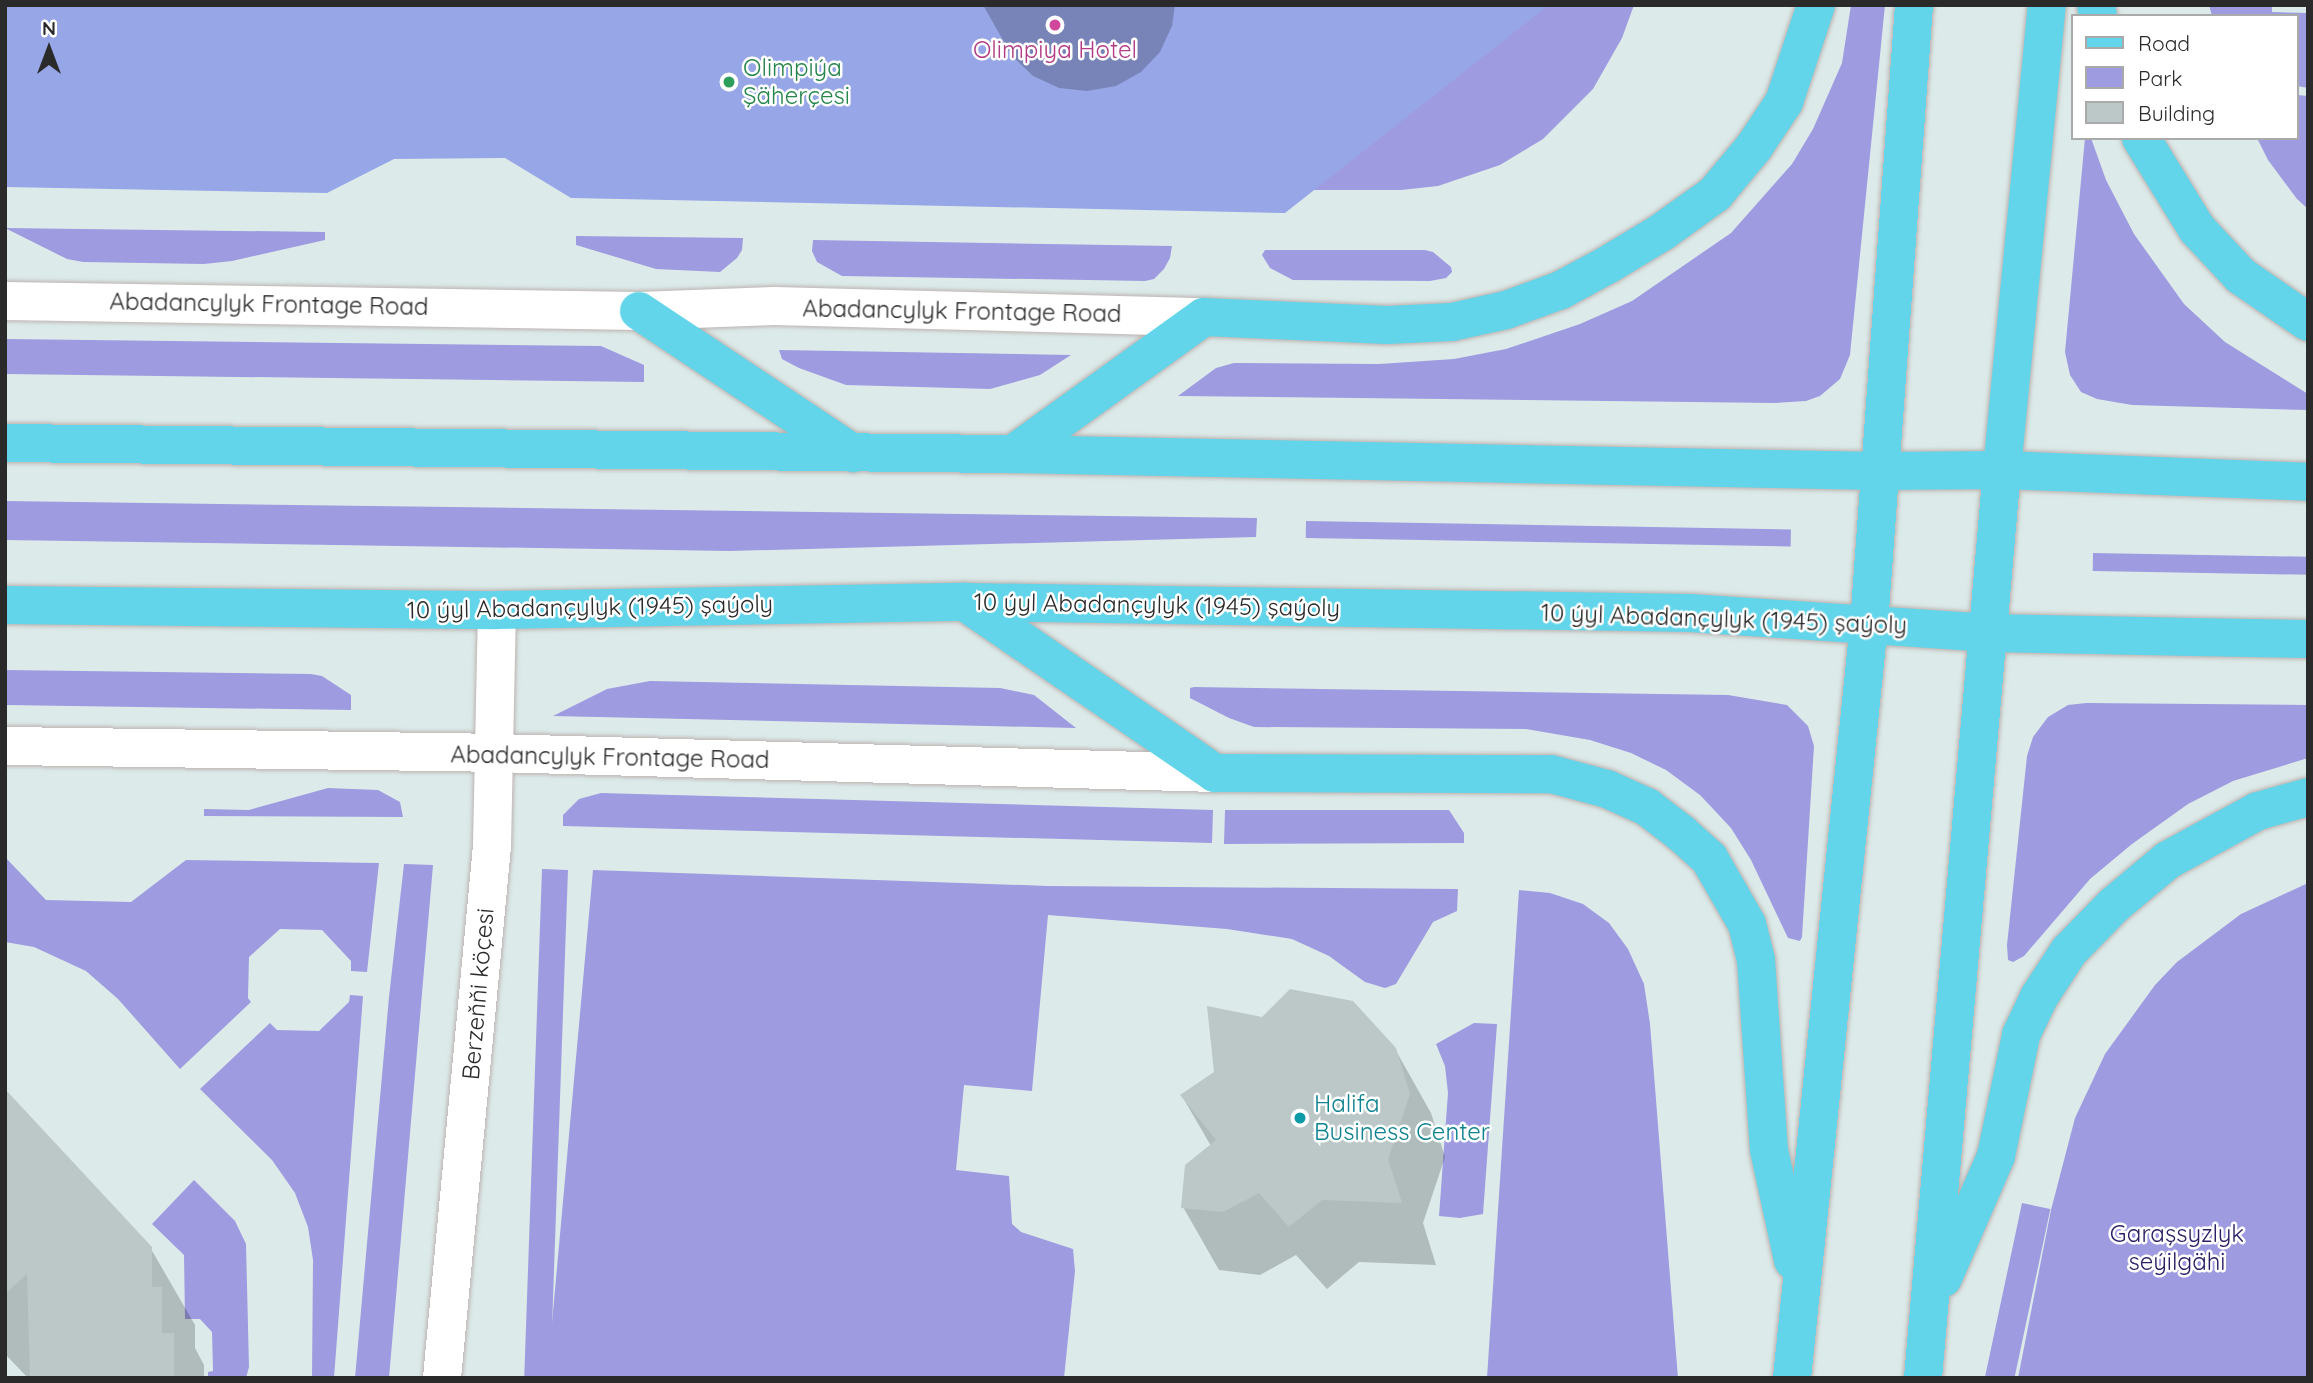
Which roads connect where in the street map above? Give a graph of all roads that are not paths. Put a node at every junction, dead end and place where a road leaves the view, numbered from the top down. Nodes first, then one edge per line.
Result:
1 (1816, 5) edge
2 (1914, 5) edge
3 (2047, 5) edge
4 (2142, 140) edge
5 (5, 301) edge
6 (639, 311) junction
7 (1204, 317) junction
8 (2308, 322) edge
9 (5, 443) edge
10 (853, 453) junction
11 (1013, 454) junction
12 (2002, 470) junction
13 (1878, 471) junction
14 (2308, 482) edge
15 (965, 602) junction
16 (5, 605) edge
17 (497, 610) junction
18 (1870, 624) junction
19 (1990, 633) junction
20 (2308, 639) edge
21 (5, 746) edge
22 (495, 753) junction
23 (1215, 773) junction
24 (2308, 797) edge
25 (1800, 1294) junction
26 (1929, 1308) junction
27 (442, 1378) edge
28 (1792, 1378) edge
29 (1923, 1378) edge

1 - 7 main road
2 - 13 main road
3 - 12 main road
4 - 8 main road
5 - 6 street, Abadancylyk Frontage Road
6 - 7 street, Abadancylyk Frontage Road
6 - 10 main road
7 - 11 main road
9 - 10 main road
10 - 11 main road
11 - 13 main road
12 - 13 main road
12 - 14 main road
12 - 19 main road
13 - 18 main road
15 - 17 main road, 10 ýyl Abadançylyk (1945) şaýoly
15 - 18 main road, 10 ýyl Abadançylyk (1945) şaýoly
15 - 23 main road
16 - 17 main road, 10 ýyl Abadançylyk (1945) şaýoly
17 - 22 street, Berzeňňi köçesi
18 - 19 main road, 10 ýyl Abadançylyk (1945) şaýoly
18 - 25 main road
19 - 20 main road, 10 ýyl Abadançylyk (1945) şaýoly
19 - 26 main road
21 - 22 street, Abadancylyk Frontage Road
22 - 23 street, Abadancylyk Frontage Road
22 - 27 street, Berzeňňi köçesi
23 - 25 main road
24 - 26 main road
25 - 28 main road
26 - 29 main road

